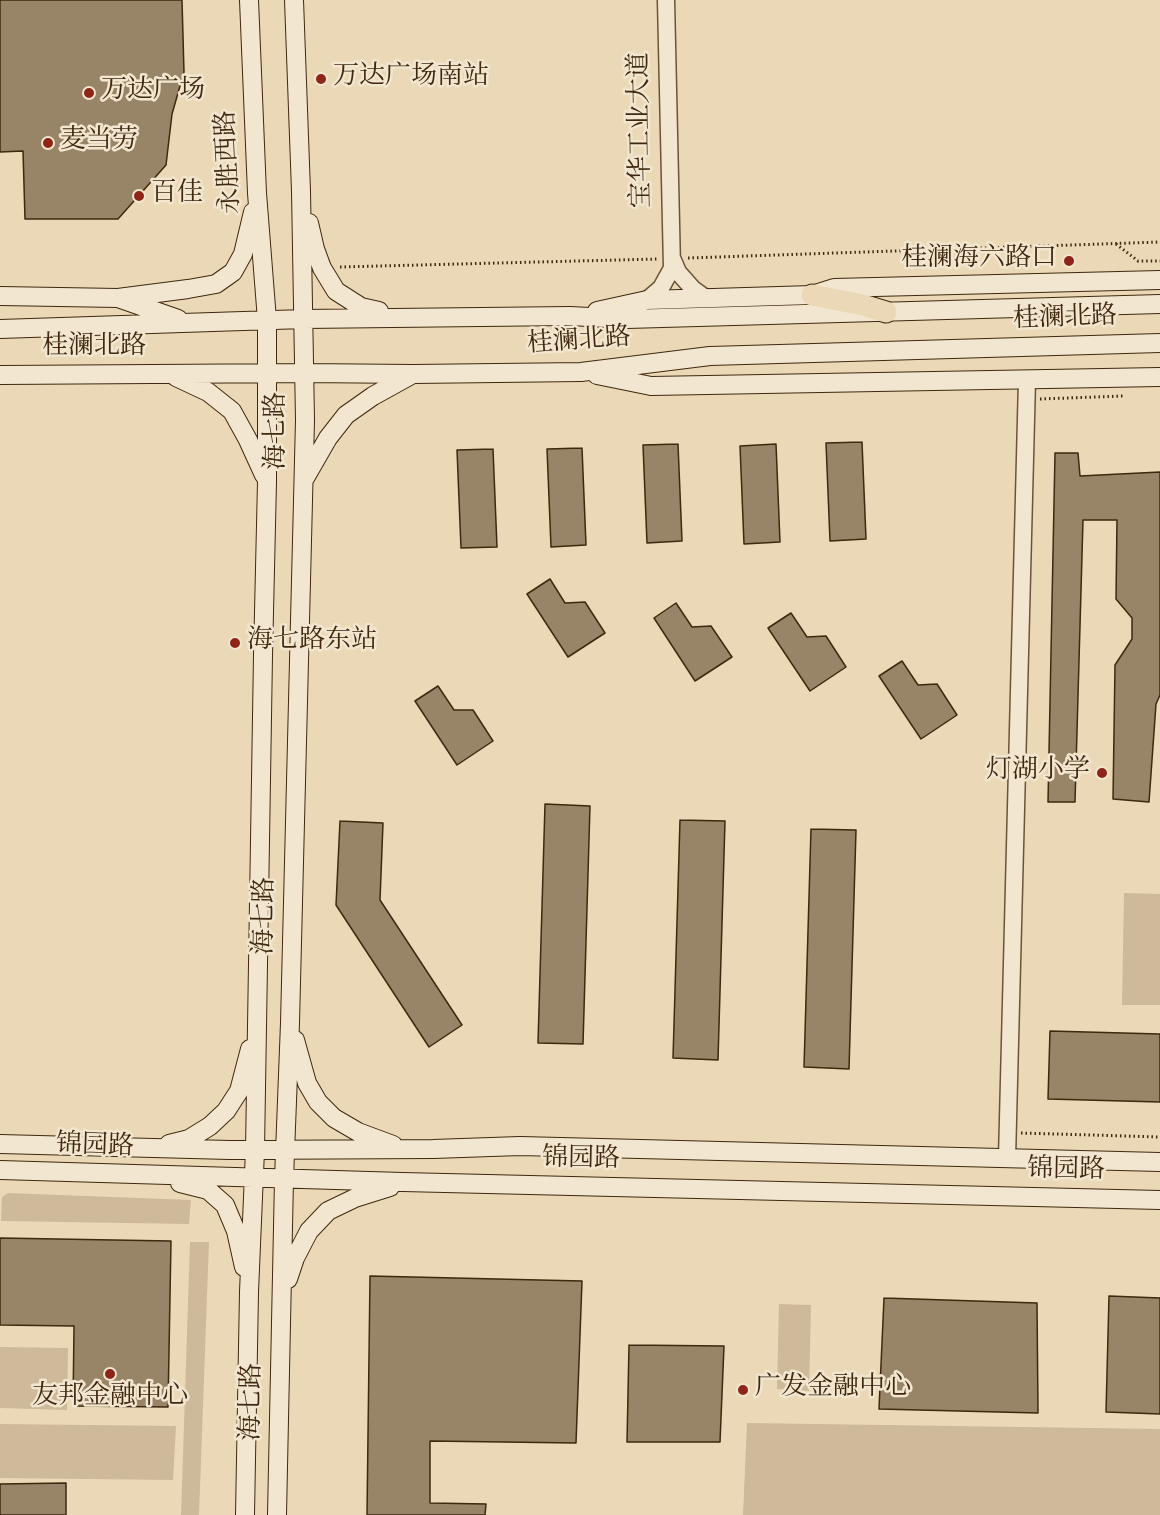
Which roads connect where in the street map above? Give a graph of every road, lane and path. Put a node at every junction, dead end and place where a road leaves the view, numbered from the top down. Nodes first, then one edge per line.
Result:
1 (249, 0) edge
2 (294, 0) edge
3 (666, 0) edge
4 (301, 191) junction
5 (257, 193) junction
6 (1160, 243) edge
7 (1116, 244) junction
8 (672, 258) junction
9 (1160, 261) edge
10 (322, 268) junction
11 (1160, 280) edge
12 (812, 295) junction
13 (0, 296) edge
14 (118, 297) junction
15 (707, 299) junction
16 (647, 300) junction
17 (1160, 304) edge
18 (886, 312) junction
19 (570, 316) junction
20 (404, 317) junction
21 (304, 319) junction
22 (267, 320) junction
23 (188, 322) junction
24 (0, 329) edge
25 (1160, 343) edge
26 (580, 372) junction
27 (267, 373) junction
28 (304, 373) junction
29 (412, 374) junction
30 (0, 375) edge
31 (172, 375) junction
32 (1160, 377) edge
33 (1027, 380) junction
34 (1117, 396) dead end
35 (1026, 399) junction
36 (304, 480) junction
37 (267, 482) junction
38 (257, 1021) junction
39 (290, 1023) junction
40 (1009, 1132) junction
41 (1160, 1137) edge
42 (0, 1144) edge
43 (151, 1148) junction
44 (404, 1149) junction
45 (255, 1150) junction
46 (285, 1150) junction
47 (1007, 1158) junction
48 (1160, 1162) edge
49 (0, 1170) edge
50 (152, 1175) junction
51 (253, 1177) junction
52 (284, 1179) junction
53 (403, 1182) junction
54 (1160, 1200) edge
55 (249, 1292) junction
56 (282, 1294) junction
57 (245, 1515) edge
58 (277, 1515) edge

1 - 5 main road, 永胜西路
2 - 4 main road
3 - 8 street, 宝华工业大道
4 - 10 main road
4 - 21 main road
5 - 14 main road
5 - 22 main road, 永胜西路
6 - 7 path
7 - 8 path
7 - 9 path
8 - 10 path
8 - 15 street
8 - 16 street
10 - 20 main road
11 - 12 main road
12 - 15 main road
12 - 18 main road
13 - 14 main road
14 - 23 main road
15 - 16 main road
16 - 19 main road
17 - 18 main road, 桂澜北路
18 - 19 main road, 桂澜北路
19 - 20 main road, 桂澜北路
20 - 21 main road, 桂澜北路
21 - 22 main road, 桂澜北路
21 - 28 main road, 海七路
22 - 23 main road, 桂澜北路
22 - 27 main road, 永胜西路
23 - 24 main road, 桂澜北路
25 - 26 main road, 桂澜北路
26 - 29 main road, 桂澜北路
26 - 33 main road
27 - 28 main road, 桂澜北路
27 - 31 main road, 桂澜北路
27 - 37 main road, 永胜西路
28 - 29 main road, 桂澜北路
28 - 36 main road, 海七路
29 - 36 main road
30 - 31 main road, 桂澜北路
31 - 37 main road
32 - 33 main road
33 - 35 street
34 - 35 path
35 - 40 street
36 - 39 main road, 海七路
37 - 38 main road, 永胜西路
38 - 43 main road
38 - 45 main road
39 - 44 main road
39 - 46 main road, 海七路
40 - 41 path
40 - 47 street
42 - 43 main road, 锦园路
43 - 45 main road, 锦园路
44 - 46 main road, 锦园路
44 - 47 main road, 锦园路
45 - 46 main road, 锦园路
45 - 51 main road
46 - 52 main road, 海七路
47 - 48 main road, 锦园路
49 - 50 main road, 锦园路
50 - 51 main road, 锦园路
50 - 55 main road
51 - 52 main road, 锦园路
51 - 55 main road
52 - 53 main road, 锦园路
52 - 56 main road, 海七路
53 - 54 main road, 锦园路
53 - 56 main road
55 - 57 main road
56 - 58 main road, 海七路

